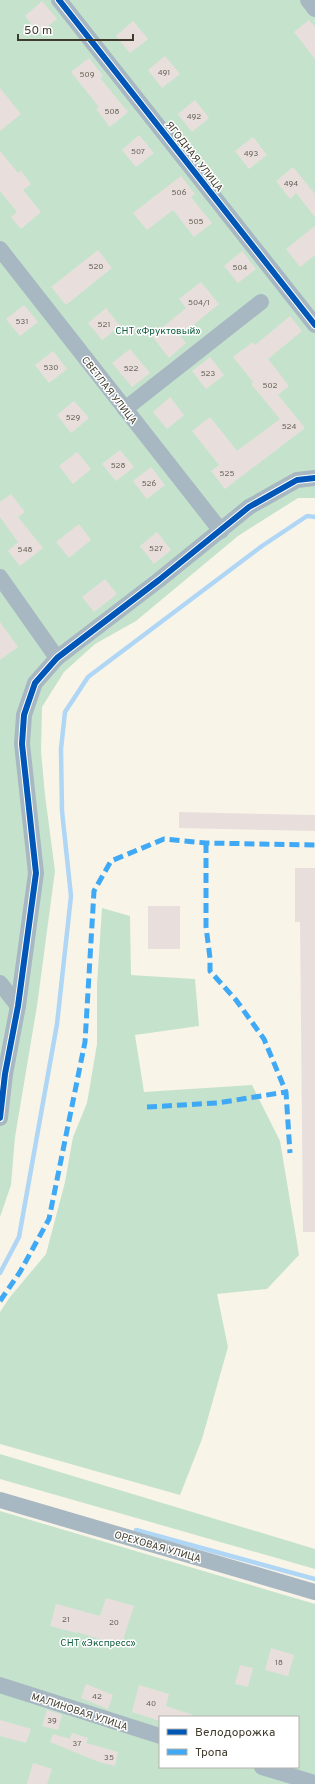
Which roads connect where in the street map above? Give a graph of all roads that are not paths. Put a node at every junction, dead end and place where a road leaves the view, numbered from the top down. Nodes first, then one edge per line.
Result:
1 (59, 0) edge
2 (308, 0) edge
3 (315, 9) edge
4 (0, 249) edge
5 (261, 302) dead end
6 (315, 325) edge
7 (125, 409) junction
8 (315, 478) edge
9 (221, 531) junction
10 (0, 577) edge
11 (58, 658) junction
12 (0, 983) edge
13 (18, 1006) junction
14 (0, 1118) edge
15 (0, 1500) edge
16 (315, 1592) edge
17 (0, 1685) edge
18 (159, 1736) edge
19 (265, 1768) edge
20 (315, 1783) edge

1 - 6 street, ЯГОДНАЯ УЛИЦА
2 - 3 street
4 - 7 street, СВЕТЛАЯ УЛИЦА
5 - 7 street
7 - 9 street, СВЕТЛАЯ УЛИЦА
8 - 9 street
9 - 11 street
10 - 11 street
11 - 13 street
12 - 13 street
13 - 14 street
15 - 16 street, ОРЕХОВАЯ УЛИЦА
17 - 18 street, МАЛИНОВАЯ УЛИЦА
19 - 20 street

